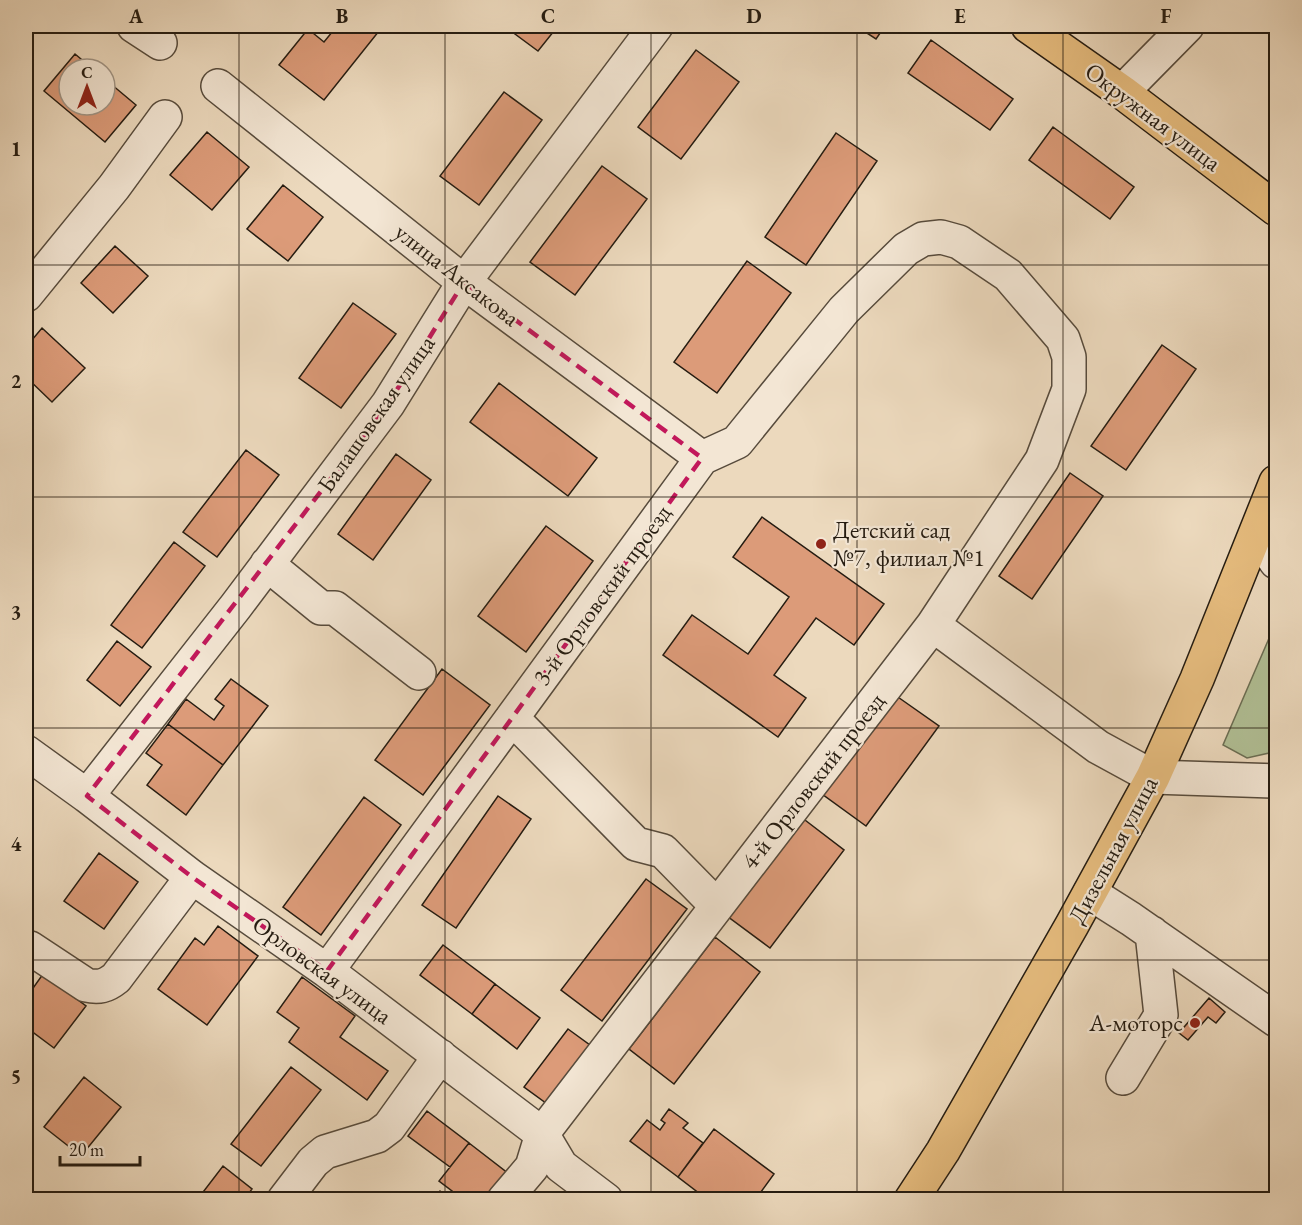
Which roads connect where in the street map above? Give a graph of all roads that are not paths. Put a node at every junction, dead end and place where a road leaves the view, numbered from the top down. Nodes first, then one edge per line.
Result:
1 (656, 26) edge
2 (1028, 26) edge
3 (1186, 26) edge
4 (218, 86) dead end
5 (1122, 92) junction
6 (165, 117) dead end
7 (1276, 209) edge
8 (464, 282) junction
9 (26, 295) edge
10 (1063, 339) joint
11 (702, 458) junction
12 (1276, 482) edge
13 (1257, 534) junction
14 (1276, 562) edge
15 (267, 564) junction
16 (933, 626) junction
17 (419, 673) dead end
18 (512, 718) junction
19 (26, 752) edge
20 (1153, 777) junction
21 (1276, 781) edge
22 (87, 796) junction
23 (192, 877) junction
24 (1090, 893) junction
25 (717, 906) junction
26 (1152, 933) junction
27 (30, 948) dead end
28 (327, 971) junction
29 (1276, 1020) edge
30 (440, 1056) junction
31 (1123, 1078) dead end
32 (542, 1134) junction
33 (284, 1200) edge
34 (504, 1200) edge
35 (606, 1200) edge
36 (911, 1200) edge

1 - 8 street, Балашовская улица
2 - 5 main road, Окружная улица
3 - 5 street
4 - 8 street, улица Аксакова
5 - 7 main road, Окружная улица
6 - 9 street
8 - 11 street, улица Аксакова
8 - 15 street, Балашовская улица
10 - 11 street, 3-й Орловский проезд
10 - 16 street, 4-й Орловский проезд
11 - 18 street, 3-й Орловский проезд
12 - 13 main road, Дизельная улица
13 - 14 street
13 - 20 main road, Дизельная улица
15 - 17 street
15 - 22 street, Балашовская улица
16 - 20 street
16 - 25 street, 4-й Орловский проезд
18 - 25 street
18 - 28 street, 3-й Орловский проезд
19 - 22 street, Орловская улица
20 - 21 street
20 - 24 main road, Дизельная улица
22 - 23 street, Орловская улица
23 - 27 street
23 - 28 street, Орловская улица
24 - 26 street
24 - 36 main road, Дизельная улица
25 - 32 street, 4-й Орловский проезд
26 - 29 street
26 - 31 street
28 - 30 street, Орловская улица
30 - 32 street, Орловская улица
30 - 33 street
32 - 34 street, 4-й Орловский проезд
32 - 35 street, Орловская улица

